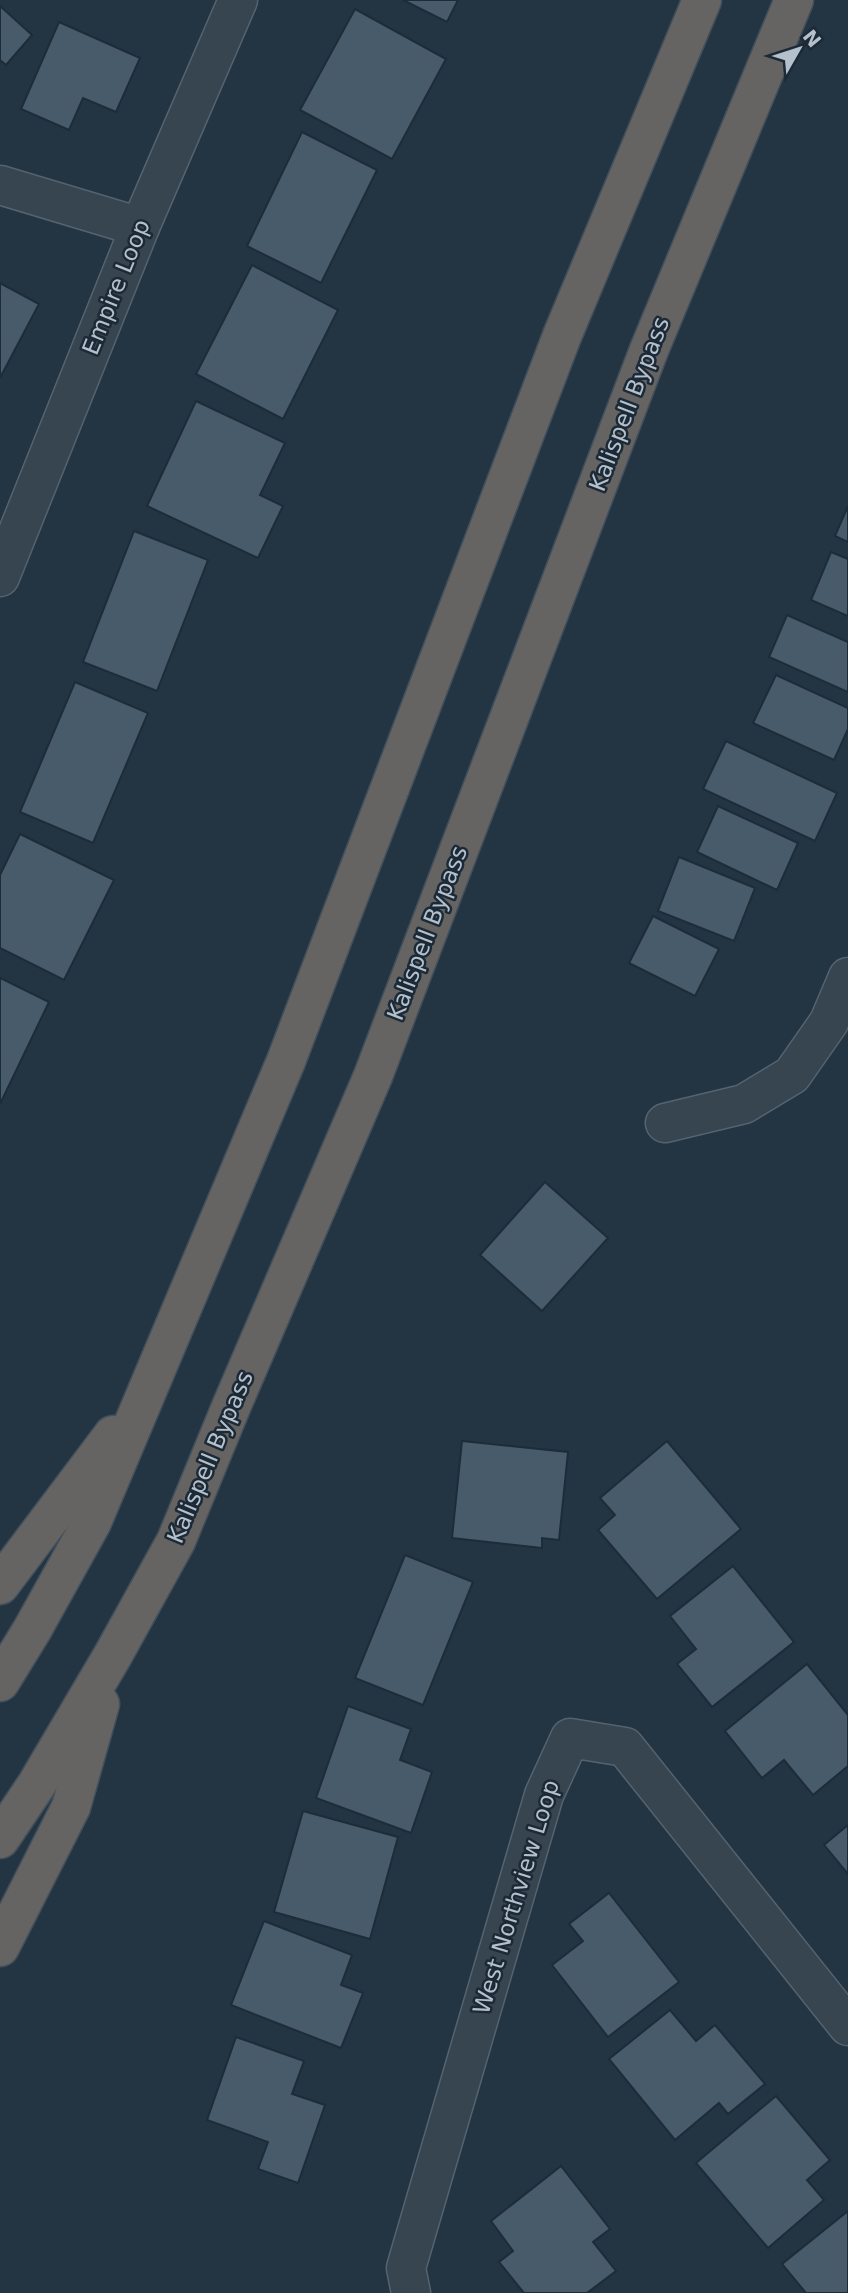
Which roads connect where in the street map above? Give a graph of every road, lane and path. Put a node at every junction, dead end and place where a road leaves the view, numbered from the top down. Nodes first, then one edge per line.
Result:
1 (238, 0) edge
2 (702, 0) edge
3 (794, 0) edge
4 (0, 185) edge
5 (140, 227) junction
6 (0, 577) edge
7 (848, 977) edge
8 (665, 1123) dead end
9 (146, 1392) junction
10 (0, 1585) edge
11 (113, 1655) junction
12 (0, 1682) edge
13 (0, 1839) edge
14 (0, 1947) edge
15 (848, 2026) edge
16 (411, 2293) edge

1 - 5 street, Empire Loop
2 - 9 highway
3 - 11 highway, Kalispell Bypass
4 - 5 street
5 - 6 street, Empire Loop
7 - 8 street
9 - 10 highway
9 - 12 highway
11 - 13 highway, Kalispell Bypass
11 - 14 highway
15 - 16 street, West Northview Loop

